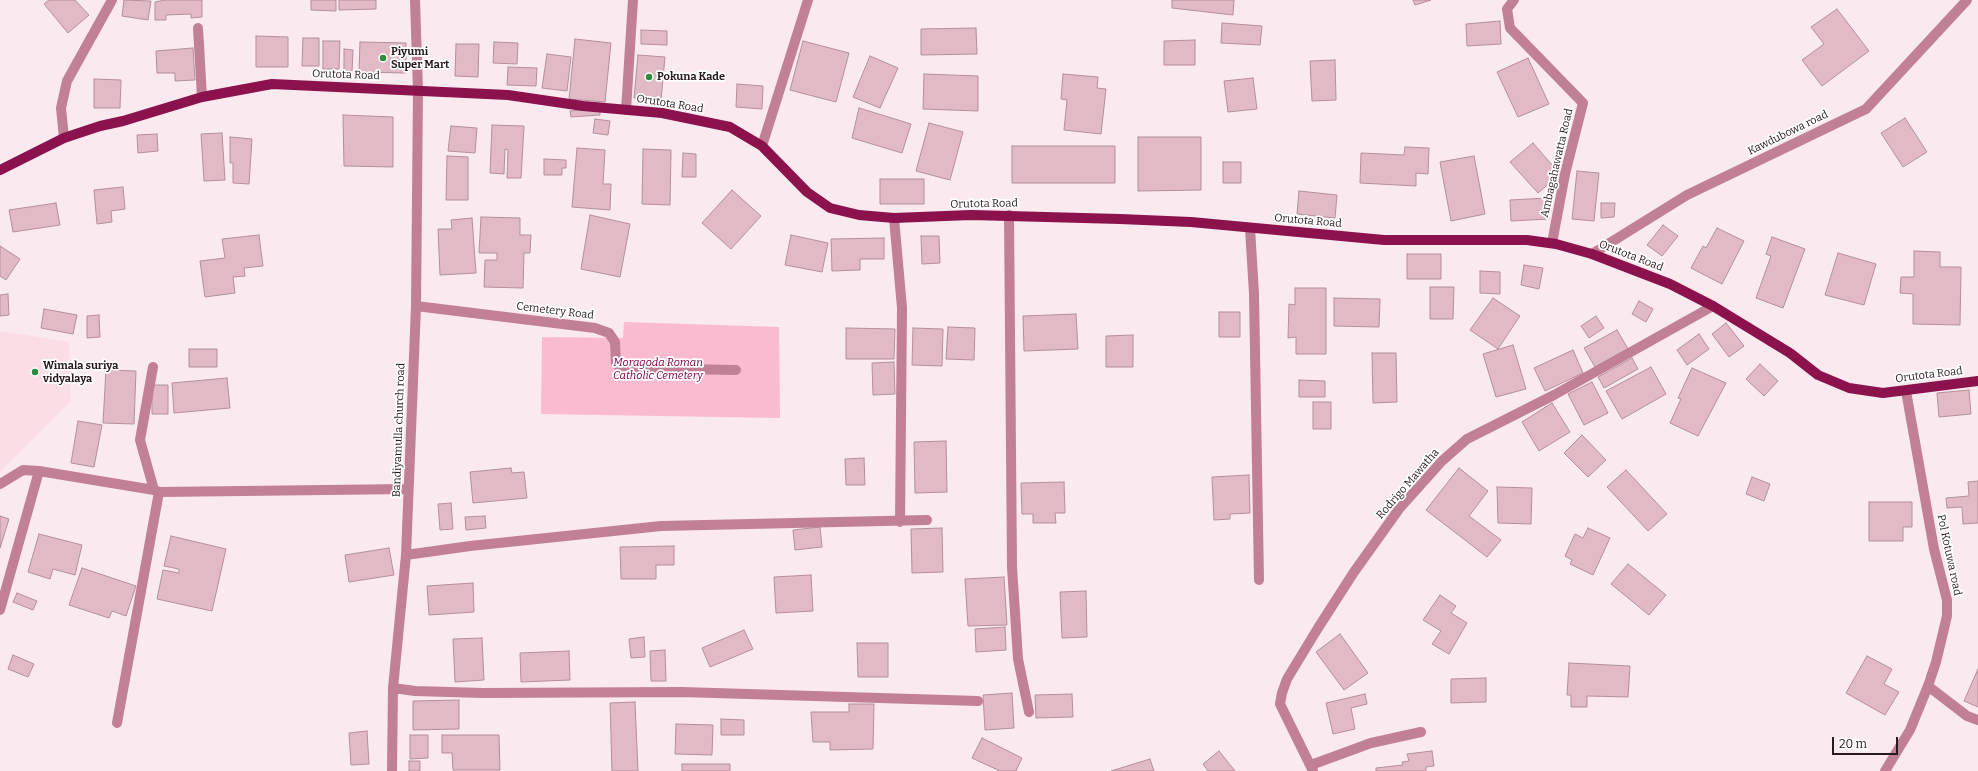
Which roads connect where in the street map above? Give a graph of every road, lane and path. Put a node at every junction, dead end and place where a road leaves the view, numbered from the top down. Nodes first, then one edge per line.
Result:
1 (112, 0) edge
2 (415, 0) edge
3 (633, 0) edge
4 (808, 0) edge
5 (1514, 0) edge
6 (1967, 0) edge
7 (198, 28) dead end
8 (418, 90) junction
9 (202, 97) junction
10 (626, 110) junction
11 (64, 138) junction
12 (762, 146) junction
13 (0, 170) edge
14 (1009, 215) junction
15 (894, 218) junction
16 (1250, 228) junction
17 (1552, 243) junction
18 (1592, 254) junction
19 (416, 306) junction
20 (1714, 306) junction
21 (153, 367) dead end
22 (736, 370) dead end
23 (1978, 381) edge
24 (1906, 391) junction
25 (39, 471) junction
26 (0, 484) edge
27 (408, 489) junction
28 (156, 491) junction
29 (927, 520) dead end
30 (900, 522) junction
31 (406, 556) junction
32 (1258, 580) dead end
33 (0, 610) edge
34 (1928, 686) junction
35 (393, 688) junction
36 (978, 702) dead end
37 (1029, 712) dead end
38 (1978, 720) edge
39 (117, 723) dead end
40 (1421, 732) dead end
41 (1312, 768) edge
42 (392, 771) edge
43 (1885, 771) edge

1 - 11 street
2 - 8 street, Bandiyamulla church road
3 - 10 street
4 - 12 street
5 - 17 street, Ambagahawatta Road
6 - 18 street, Kawdubowa road
7 - 9 street
8 - 9 main road, Orutota Road
8 - 10 main road, Orutota Road
8 - 19 street, Bandiyamulla church road
9 - 11 main road, Orutota Road
10 - 12 main road, Orutota Road
11 - 13 main road, Orutota Road
12 - 15 main road, Orutota Road
14 - 15 main road, Orutota Road
14 - 16 main road, Orutota Road
14 - 37 street
15 - 30 street
16 - 17 main road, Orutota Road
16 - 32 street
17 - 18 main road, Orutota Road
18 - 20 main road, Orutota Road
19 - 22 street, Cemetery Road
19 - 27 street, Bandiyamulla church road
20 - 24 main road, Orutota Road
20 - 41 street, Rodrigo Mawatha
21 - 28 street
23 - 24 main road, Orutota Road
24 - 34 street, Pol Kotuwa road
25 - 26 street
25 - 28 street
25 - 33 street
27 - 28 street
27 - 31 street, Bandiyamulla church road
28 - 39 street
29 - 30 street
30 - 31 street
31 - 35 street, Bandiyamulla church road
34 - 38 street
34 - 43 street, Pol Kotuwa road
35 - 36 street
35 - 42 street, Bandiyamulla church road
40 - 41 street

